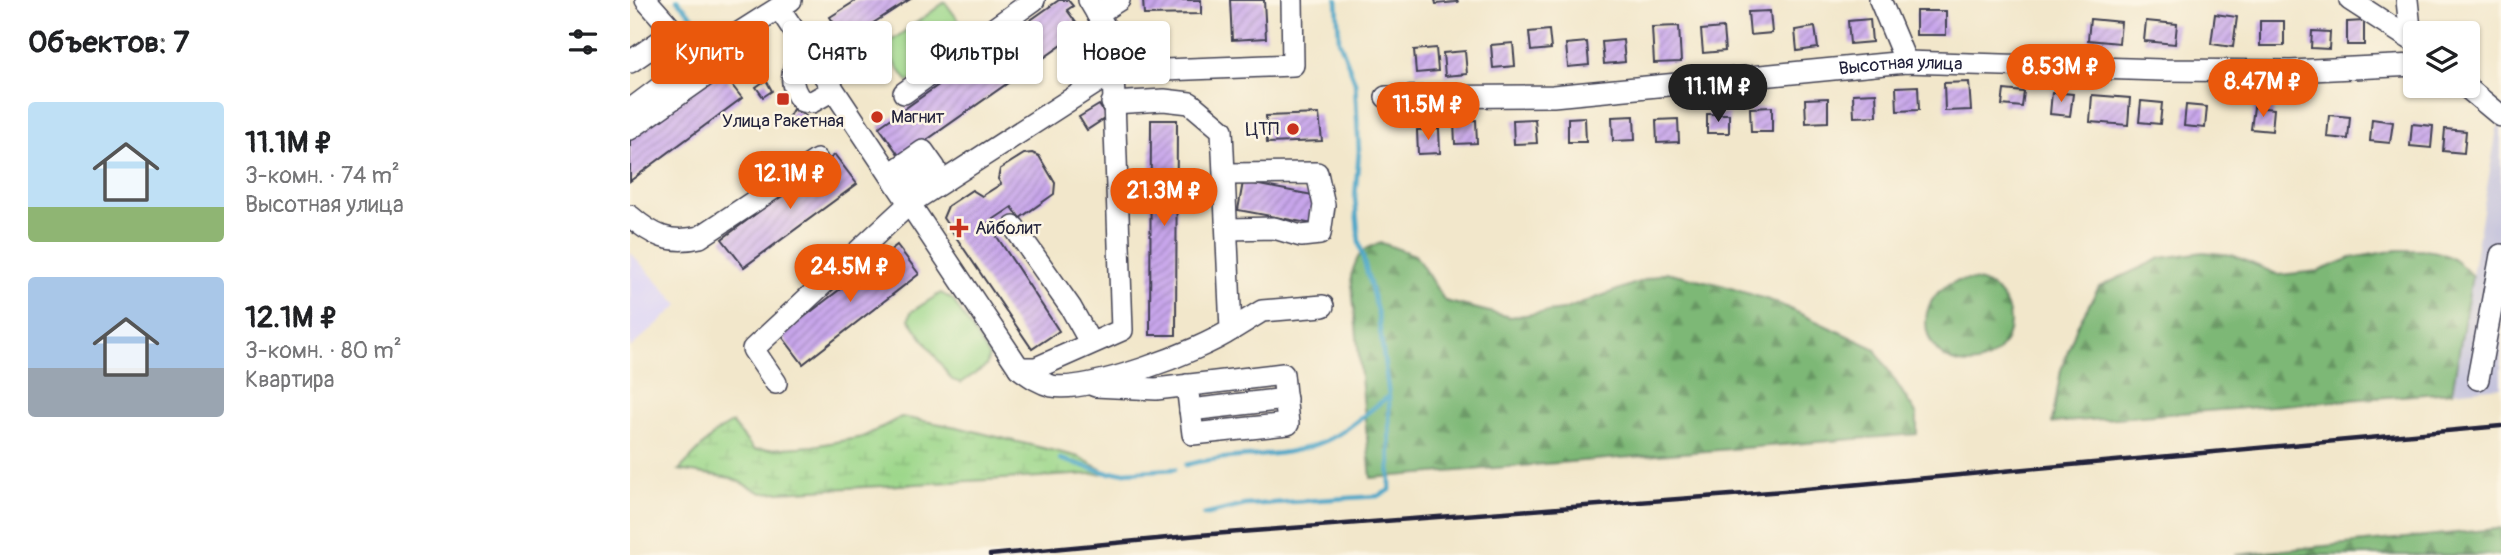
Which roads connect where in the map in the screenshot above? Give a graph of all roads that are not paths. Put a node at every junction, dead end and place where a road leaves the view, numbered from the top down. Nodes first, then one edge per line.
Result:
1 (646, 0) edge
2 (1034, 0) edge
3 (1119, 0) edge
4 (1292, 0) edge
5 (1880, 0) edge
6 (2350, 0) edge
7 (2407, 0) edge
8 (785, 4) edge
9 (1093, 7) edge
10 (664, 21) edge
11 (758, 21) edge
12 (792, 21) edge
13 (2410, 21) edge
14 (2403, 34) edge
15 (651, 48) edge
16 (630, 62) edge
17 (1906, 62) junction
18 (2403, 66) edge
19 (1170, 70) edge
20 (665, 84) edge
21 (694, 84) edge
22 (794, 84) edge
23 (829, 84) edge
24 (1091, 84) edge
25 (1113, 84) edge
26 (833, 90) junction
27 (904, 93) dead end
28 (1386, 97) dead end
29 (2479, 98) edge
30 (1112, 103) junction
31 (630, 110) edge
32 (2501, 117) edge
33 (630, 129) edge
34 (817, 159) dead end
35 (1225, 174) junction
36 (901, 189) junction
37 (630, 216) edge
38 (1014, 227) dead end
39 (1228, 229) junction
40 (2501, 255) edge
41 (1322, 306) dead end
42 (1231, 330) junction
43 (1090, 342) junction
44 (1019, 368) junction
45 (2478, 379) dead end
46 (776, 383) dead end
47 (1187, 385) junction
48 (1083, 386) junction

1 - 10 street
2 - 27 street
3 - 9 street
4 - 19 street
5 - 17 street
6 - 14 street
7 - 13 street
8 - 11 street
8 - 12 street
15 - 16 street
17 - 18 street, Высотная улица
17 - 28 street, Высотная улица
20 - 31 street
21 - 33 street
22 - 26 street
23 - 26 street
24 - 36 street
25 - 30 street
26 - 36 street
29 - 32 street
30 - 35 street
30 - 43 street
34 - 37 street
35 - 39 street
35 - 39 street
36 - 44 street
36 - 46 street
38 - 43 street
39 - 42 street
40 - 45 street
41 - 42 street
42 - 48 street
43 - 44 street
44 - 48 street
47 - 47 street
47 - 48 street

